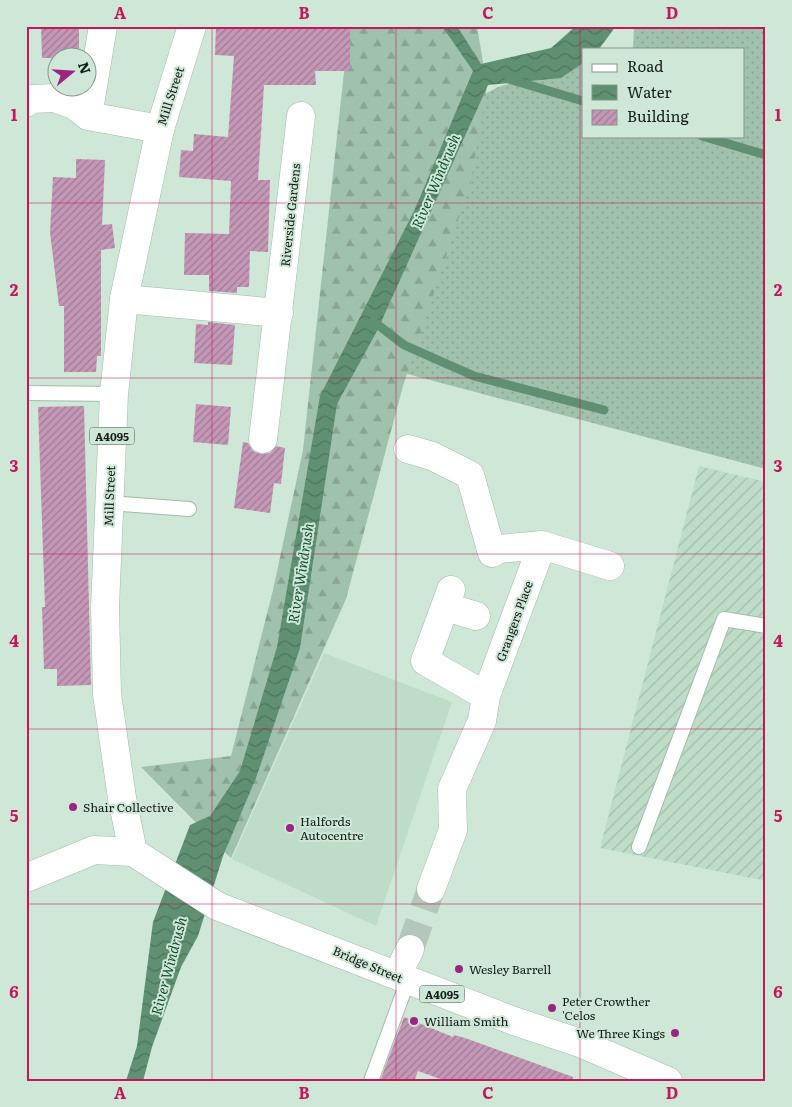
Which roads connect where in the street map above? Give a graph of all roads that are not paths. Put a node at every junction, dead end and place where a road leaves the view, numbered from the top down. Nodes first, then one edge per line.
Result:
1 (102, 26) edge
2 (192, 26) edge
3 (26, 103) edge
4 (88, 116) junction
5 (302, 116) dead end
6 (160, 129) junction
7 (124, 298) junction
8 (279, 313) junction
9 (26, 393) edge
10 (114, 394) junction
11 (263, 439) dead end
12 (408, 449) dead end
13 (109, 503) junction
14 (189, 509) dead end
15 (542, 545) junction
16 (610, 566) dead end
17 (476, 616) dead end
18 (766, 626) edge
19 (486, 696) junction
20 (639, 847) dead end
21 (133, 852) junction
22 (26, 878) edge
23 (431, 889) tunnel mouth
24 (410, 949) tunnel mouth
25 (403, 978) junction
26 (370, 1081) edge
27 (668, 1081) edge

1 - 4 street
2 - 6 street, Mill Street / A4095
3 - 4 street
4 - 6 street
5 - 8 street, Riverside Gardens
6 - 7 street, Mill Street / A4095
7 - 8 street
7 - 10 street, Mill Street / A4095
8 - 11 street, Riverside Gardens
9 - 10 lane
10 - 13 street, Mill Street / A4095
12 - 15 street
13 - 14 lane
13 - 21 street, Mill Street / A4095
15 - 16 street
15 - 19 street, Grangers Place
17 - 19 street
18 - 20 lane
19 - 23 street, Grangers Place
21 - 22 street
21 - 25 street, Bridge Street / A4095
24 - 25 street
25 - 26 lane
25 - 27 street, Bridge Street / A4095

